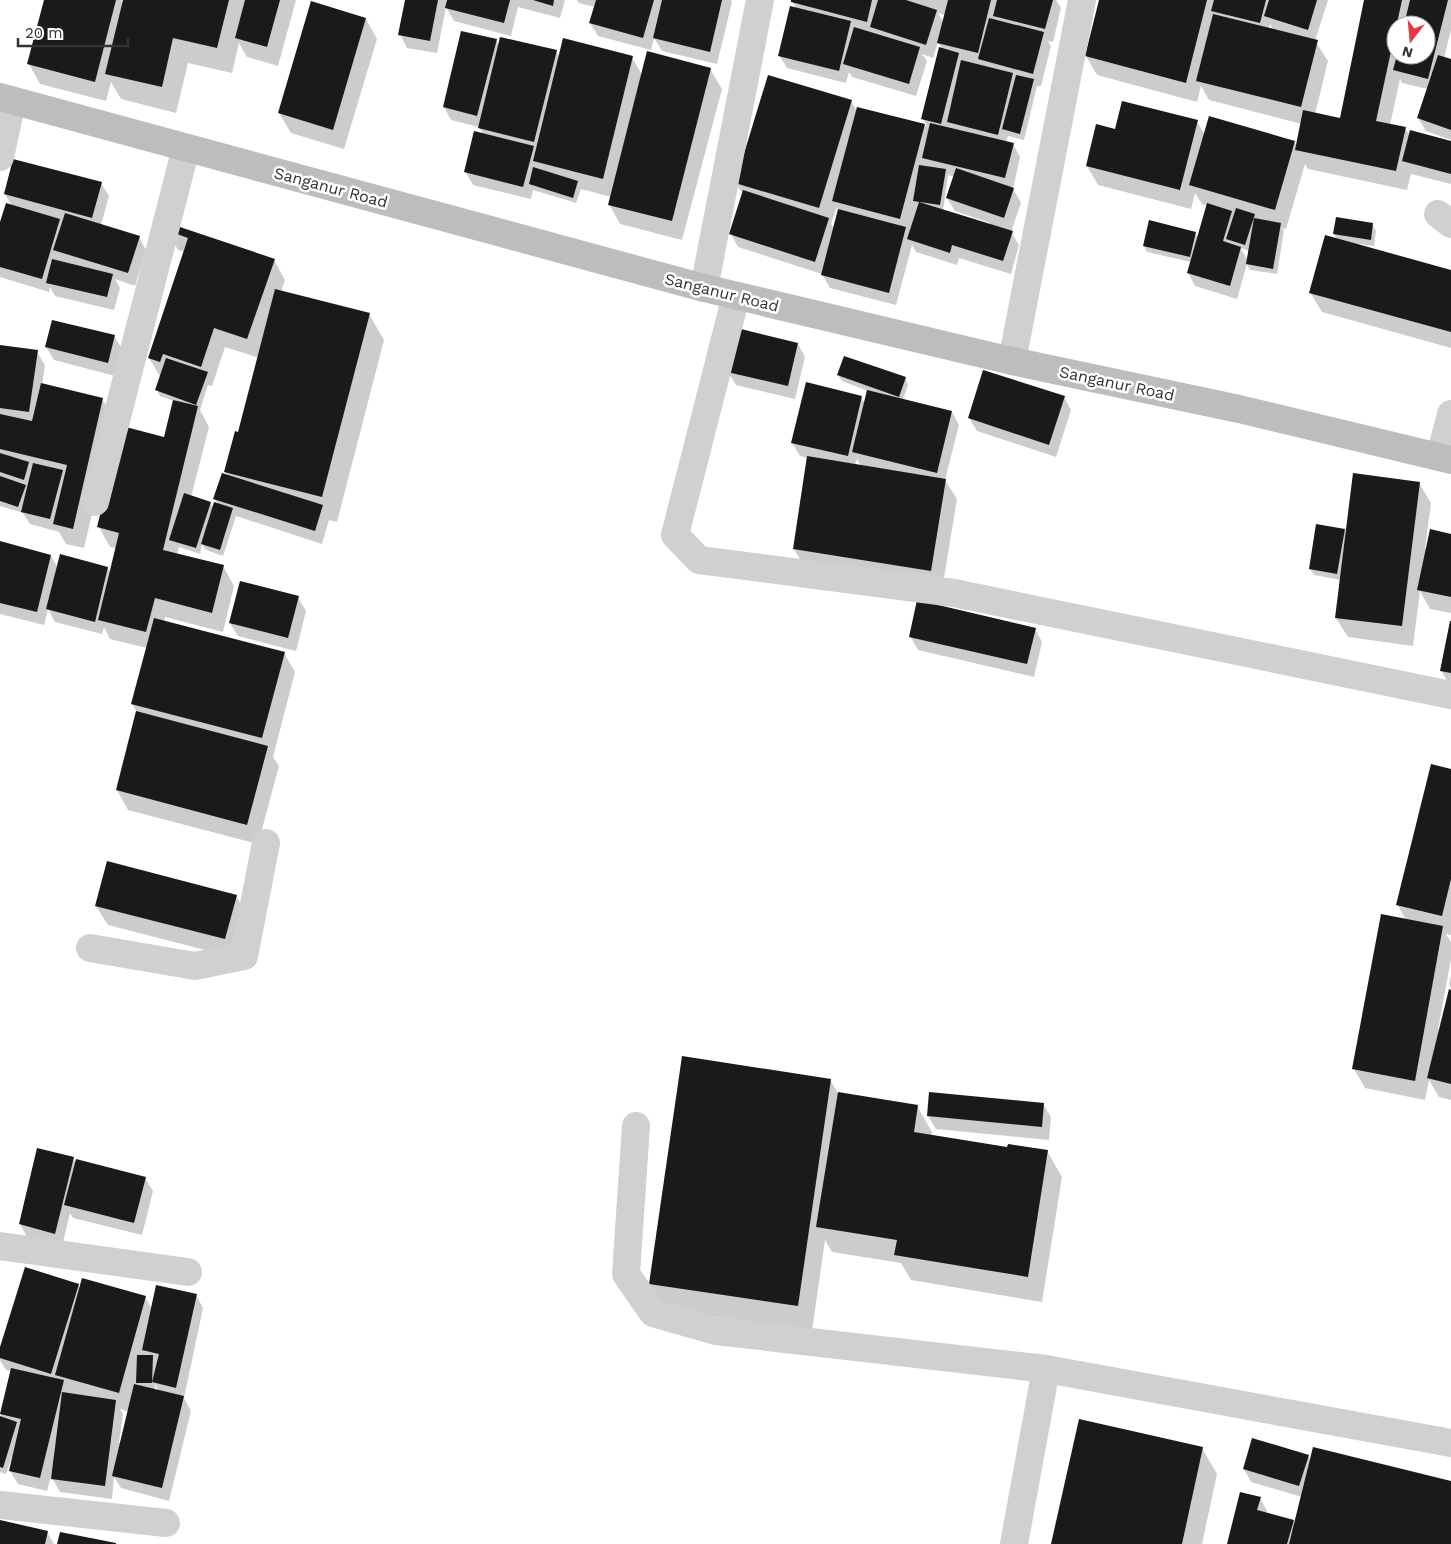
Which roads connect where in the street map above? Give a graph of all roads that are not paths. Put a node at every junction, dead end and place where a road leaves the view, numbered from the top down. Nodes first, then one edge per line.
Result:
1 (760, 0) edge
2 (1082, 0) edge
3 (6, 99) edge
4 (186, 148) junction
5 (0, 157) edge
6 (704, 288) junction
7 (736, 296) junction
8 (1012, 361) junction
9 (1451, 414) edge
10 (1446, 459) edge
11 (95, 502) dead end
12 (1451, 694) edge
13 (266, 843) dead end
14 (90, 948) dead end
15 (636, 1126) dead end
16 (0, 1246) edge
17 (188, 1272) dead end
18 (1046, 1369) junction
19 (1451, 1443) edge
20 (0, 1505) edge
21 (166, 1523) dead end
22 (1014, 1544) edge

1 - 6 street
2 - 8 street
3 - 4 main road, Sanganur Road
3 - 5 street
4 - 6 main road, Sanganur Road
4 - 11 street
6 - 7 main road, Sanganur Road
7 - 8 main road, Sanganur Road
7 - 12 street
8 - 10 main road, Sanganur Road
9 - 10 street
13 - 14 street
15 - 18 street
16 - 17 street
18 - 19 street
18 - 22 street
20 - 21 street

